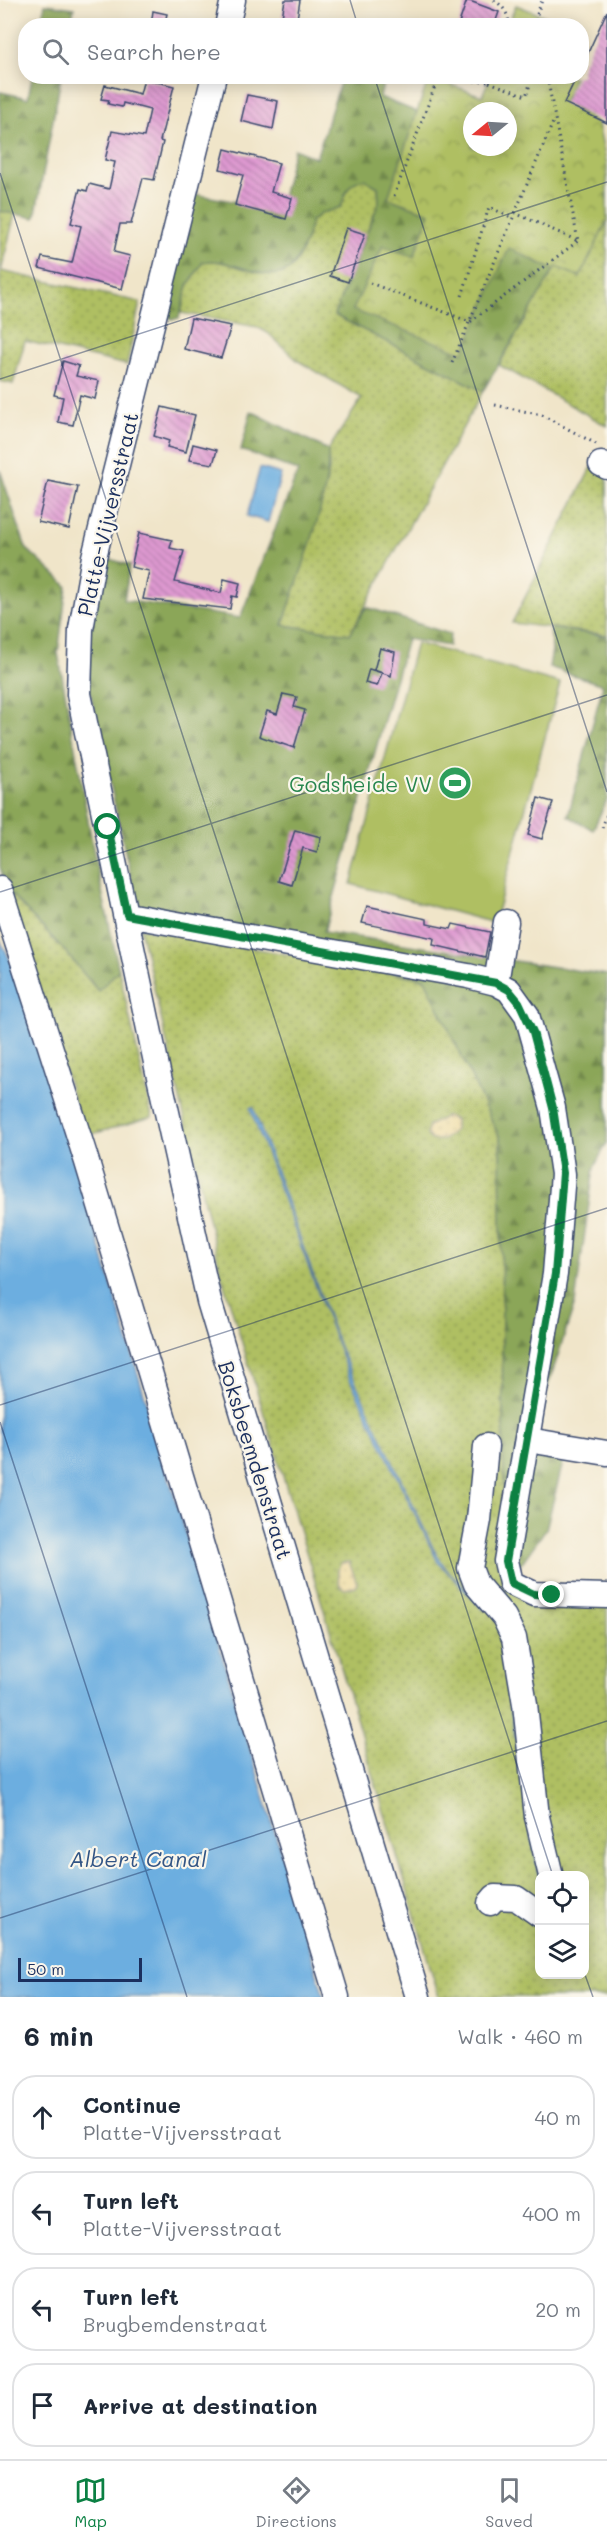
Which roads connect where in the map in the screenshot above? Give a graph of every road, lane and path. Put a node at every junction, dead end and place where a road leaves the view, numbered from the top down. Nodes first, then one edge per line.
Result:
1 (233, 0) edge
2 (494, 0) edge
3 (542, 0) edge
4 (228, 18) edge
5 (508, 18) edge
6 (536, 18) edge
7 (212, 84) edge
8 (436, 84) edge
9 (494, 84) edge
10 (530, 84) edge
11 (548, 84) edge
12 (555, 119) junction
13 (394, 196) dead end
14 (515, 213) junction
15 (513, 218) junction
16 (578, 241) junction
17 (370, 283) dead end
18 (462, 296) dead end
19 (470, 322) junction
20 (452, 363) dead end
21 (495, 405) dead end
22 (605, 461) edge
23 (607, 814) edge
24 (602, 828) dead end
25 (0, 889) edge
26 (127, 915) junction
27 (506, 922) dead end
28 (496, 983) junction
29 (528, 1440) junction
30 (486, 1446) dead end
31 (607, 1453) edge
32 (607, 1596) edge
33 (550, 1871) edge
34 (490, 1903) dead end
35 (535, 1911) edge
36 (337, 1997) edge
37 (418, 1997) edge

1 - 4 street
2 - 5 path
3 - 6 path
7 - 26 street, Platte-Vijversstraat
8 - 13 path
9 - 10 path
11 - 12 path
12 - 14 path
12 - 16 path
14 - 15 path
14 - 16 path
15 - 18 path
15 - 19 path
16 - 19 path
17 - 19 path
19 - 20 path
21 - 22 path
23 - 24 path
25 - 36 street
26 - 28 street
26 - 37 street, Boksbeemdenstraat
27 - 28 street
28 - 29 street
29 - 31 street
29 - 32 street
30 - 33 street
34 - 35 street

